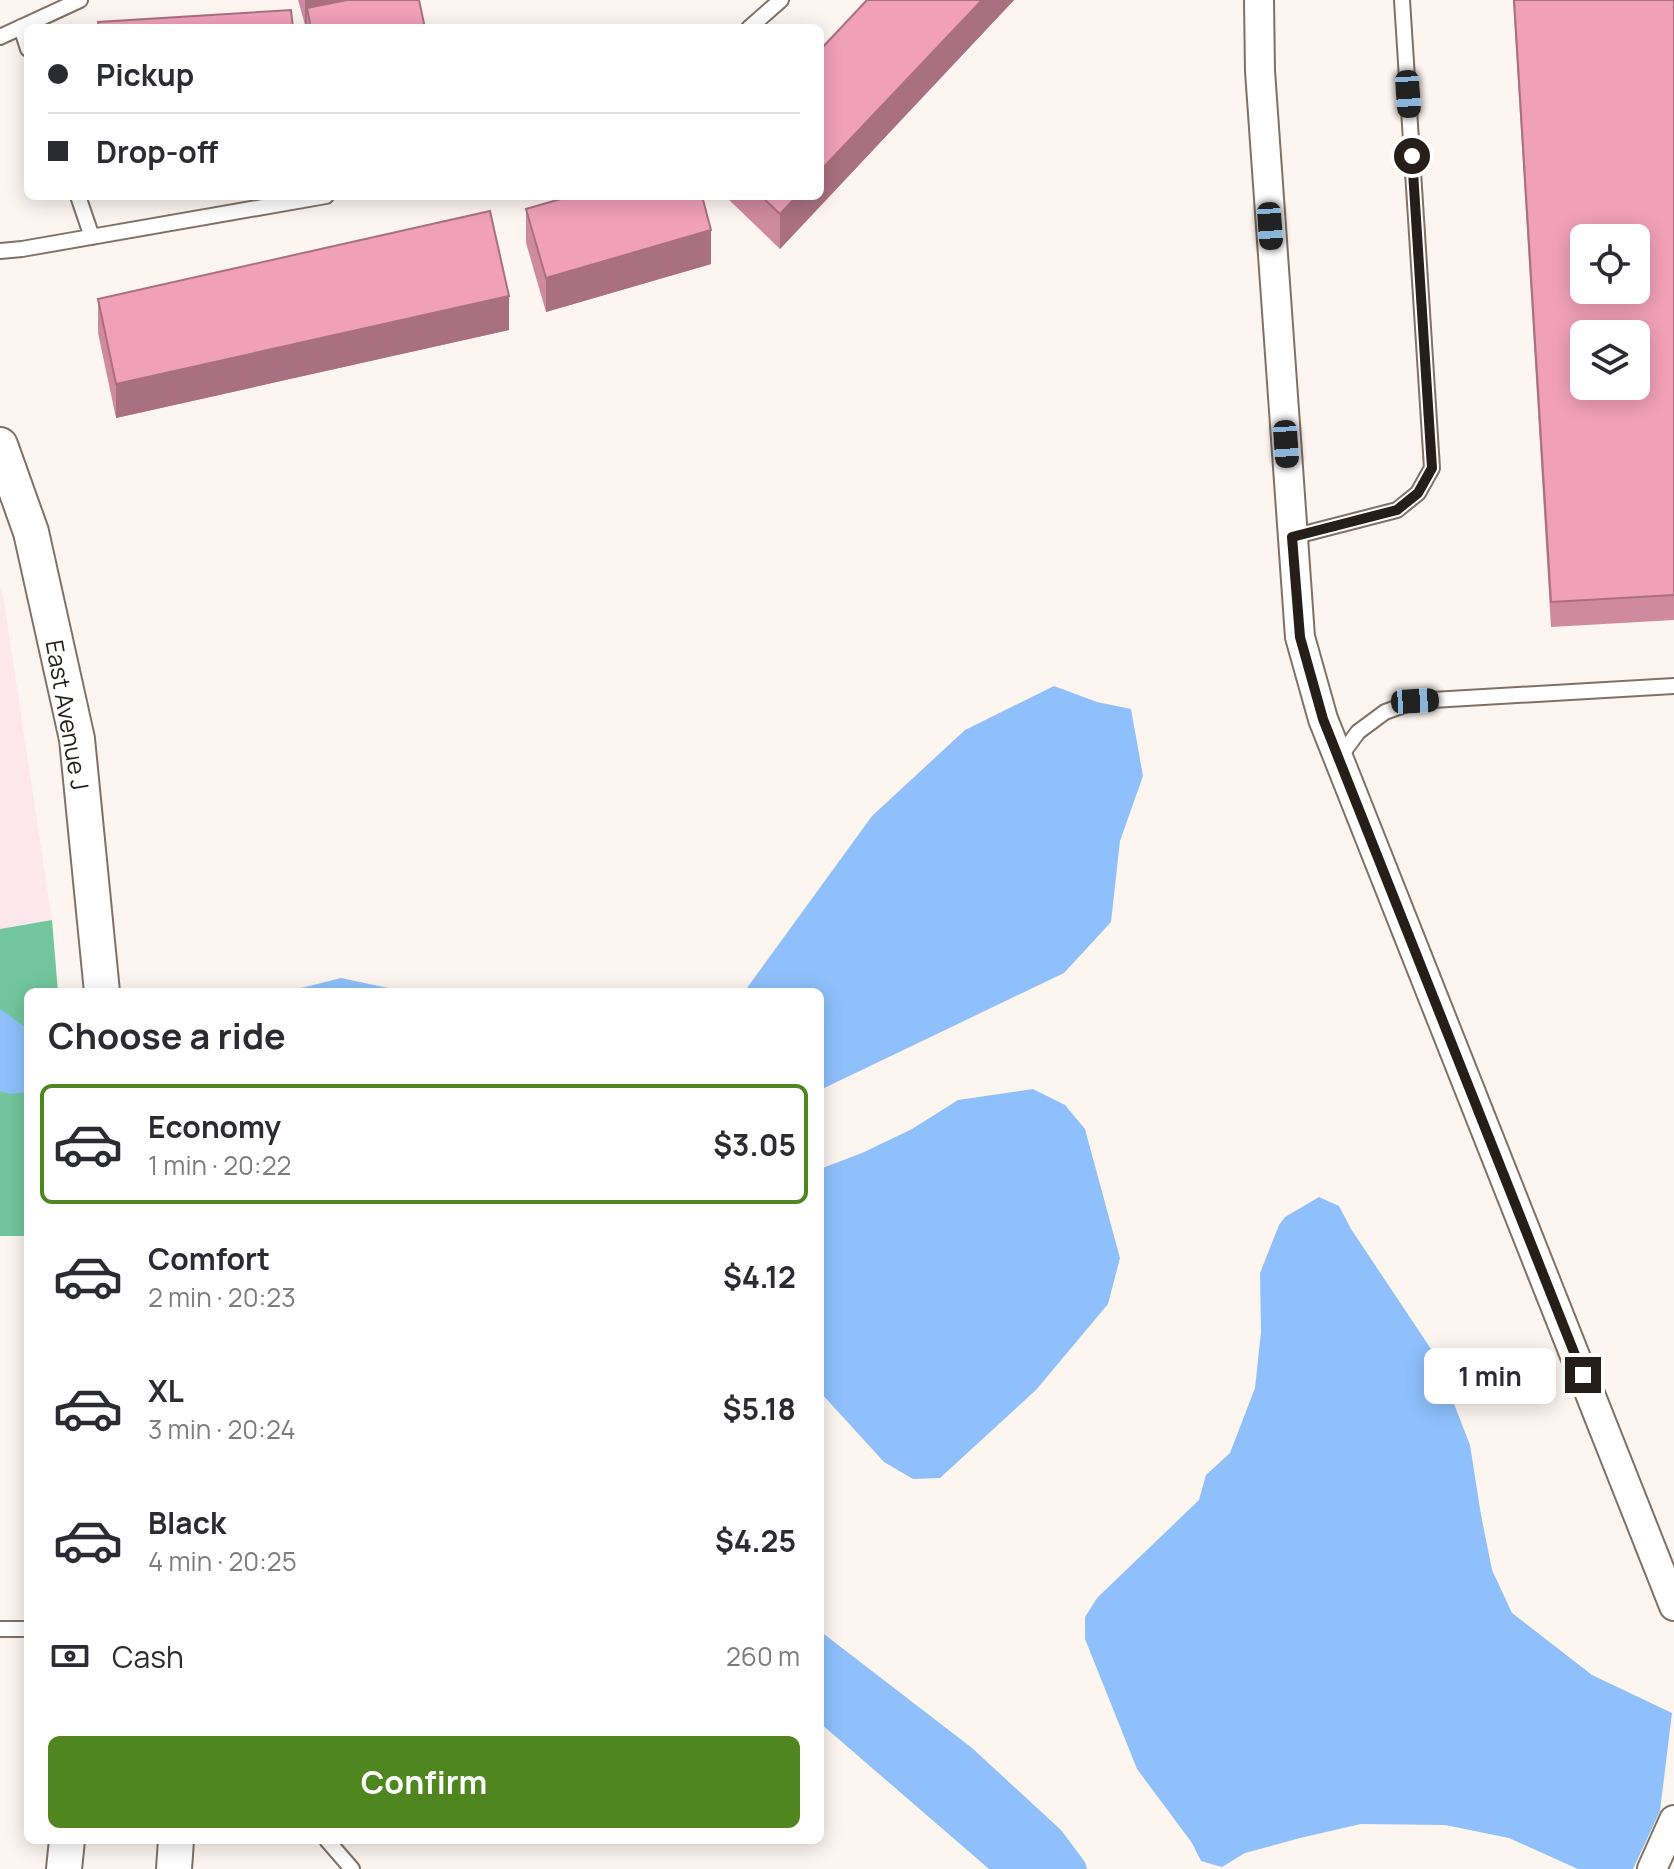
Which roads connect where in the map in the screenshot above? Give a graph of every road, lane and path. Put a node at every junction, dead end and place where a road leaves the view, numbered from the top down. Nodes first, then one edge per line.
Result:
1 (80, 0) edge
2 (781, 0) edge
3 (1259, 0) edge
4 (1402, 0) edge
5 (28, 24) edge
6 (754, 24) edge
7 (24, 26) edge
8 (21, 27) junction
9 (24, 36) edge
10 (0, 37) edge
11 (79, 200) edge
12 (303, 200) edge
13 (92, 237) junction
14 (0, 251) edge
15 (0, 445) edge
16 (1292, 537) junction
17 (1674, 686) edge
18 (1339, 758) junction
19 (102, 988) edge
20 (1672, 1595) edge
21 (0, 1629) edge
22 (24, 1629) edge
23 (1674, 1820) edge
24 (67, 1844) edge
25 (176, 1844) edge
26 (330, 1844) edge
27 (64, 1869) edge
28 (174, 1869) edge
29 (352, 1869) edge
30 (1652, 1869) edge

1 - 5 lane
2 - 6 lane
3 - 16 street
4 - 16 lane
7 - 8 lane
8 - 9 lane
8 - 10 lane
11 - 13 lane
12 - 13 lane
13 - 14 lane
15 - 19 street, East Avenue J
16 - 18 street
17 - 18 lane
18 - 20 street
21 - 22 lane
23 - 30 street
24 - 27 street
25 - 28 street
26 - 29 lane

